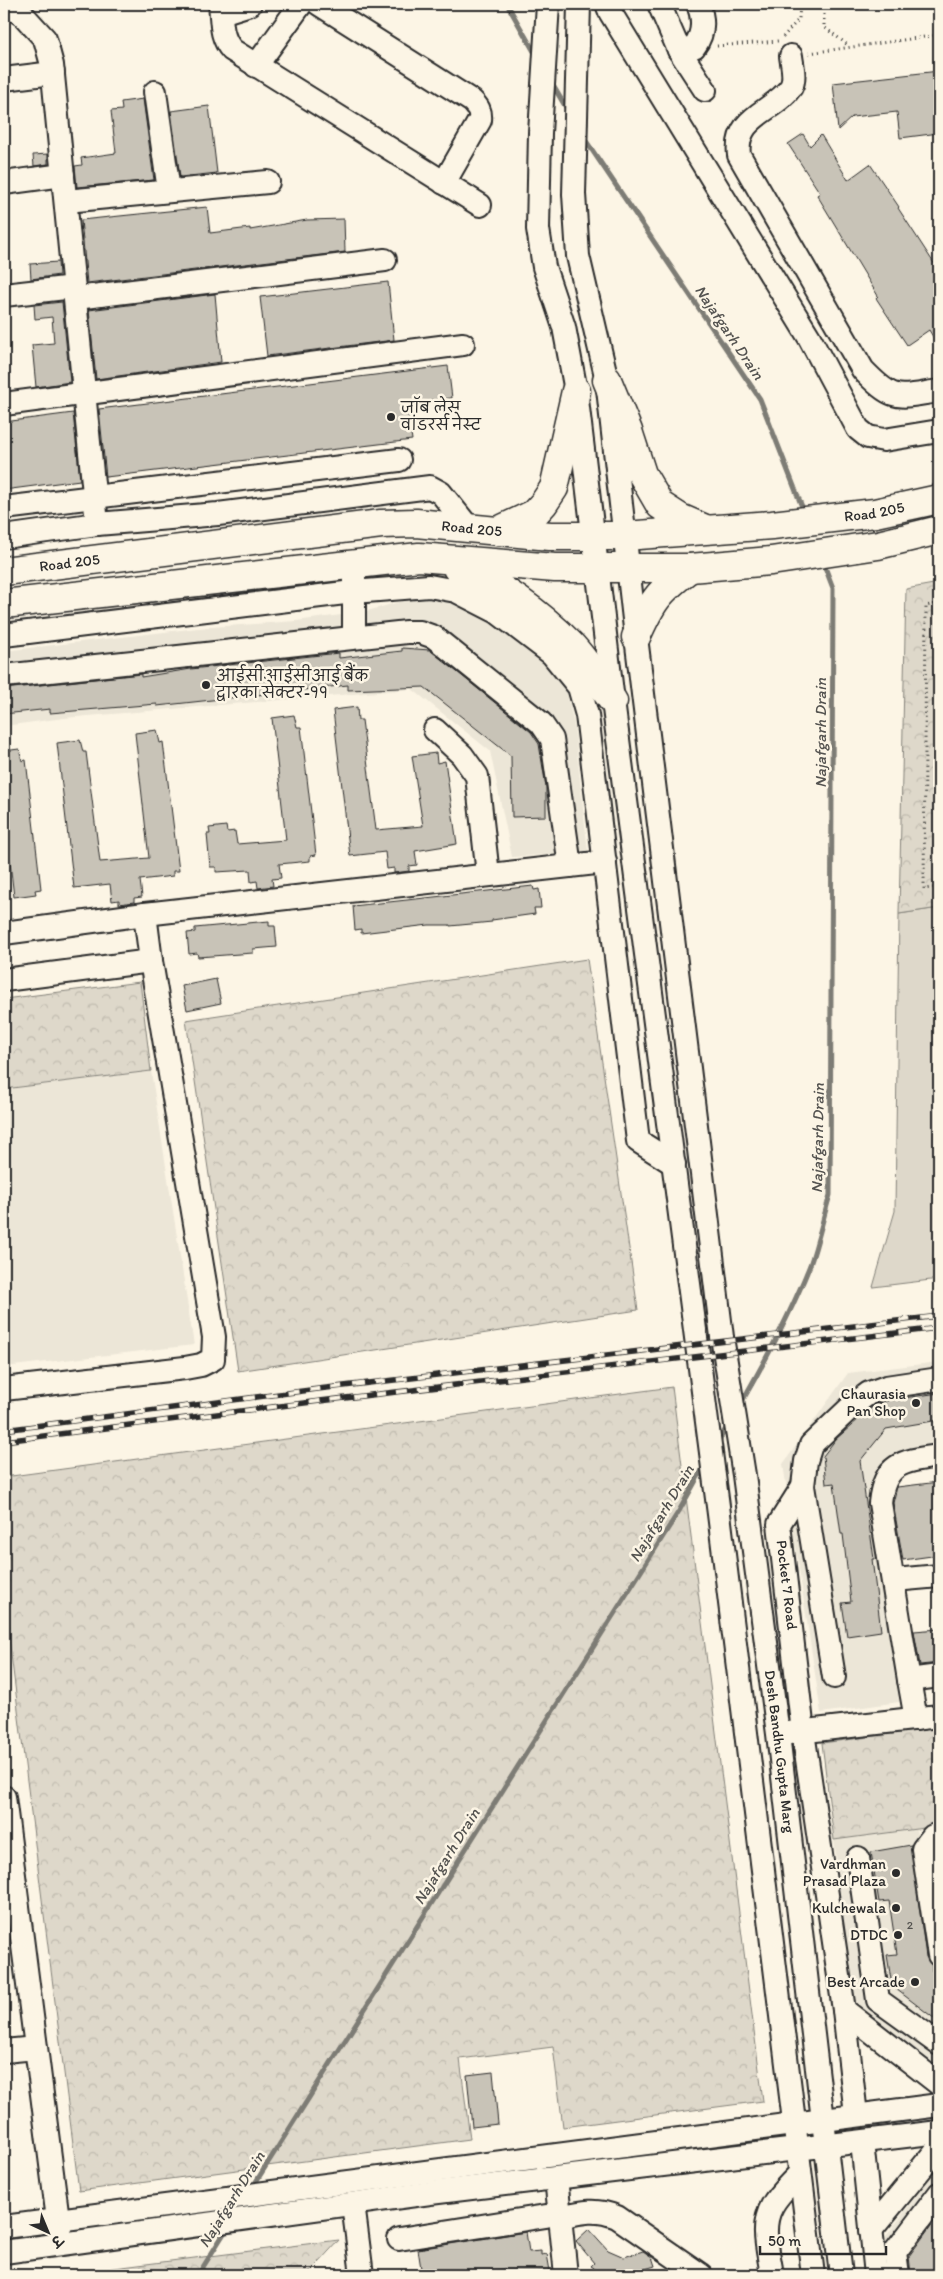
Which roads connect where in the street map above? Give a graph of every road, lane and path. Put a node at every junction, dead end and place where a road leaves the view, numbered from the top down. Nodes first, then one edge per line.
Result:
1 (6, 4) edge
2 (250, 4) edge
3 (300, 4) edge
4 (319, 4) edge
5 (548, 4) edge
6 (579, 4) edge
7 (607, 4) edge
8 (658, 4) edge
9 (698, 4) edge
10 (800, 4) edge
11 (824, 4) edge
12 (221, 8) edge
13 (939, 35) edge
14 (849, 46) junction
15 (686, 48) junction
16 (791, 56) joint
17 (256, 66) junction
18 (53, 73) junction
19 (4, 79) edge
20 (705, 90) dead end
21 (156, 92) dead end
22 (63, 175) junction
23 (268, 182) dead end
24 (4, 183) edge
25 (444, 183) junction
26 (169, 191) junction
27 (66, 201) junction
28 (480, 205) dead end
29 (385, 260) dead end
30 (75, 292) junction
31 (4, 296) edge
32 (463, 344) dead end
33 (607, 380) junction
34 (576, 391) junction
35 (939, 391) edge
36 (85, 393) junction
37 (4, 404) edge
38 (939, 431) edge
39 (399, 460) dead end
40 (95, 497) junction
41 (939, 499) edge
42 (4, 508) edge
43 (97, 524) junction
44 (469, 528) junction
45 (706, 529) junction
46 (939, 530) edge
47 (496, 531) junction
48 (4, 536) edge
49 (625, 536) junction
50 (595, 537) junction
51 (419, 558) junction
52 (356, 565) junction
53 (690, 568) junction
54 (598, 569) junction
55 (628, 569) junction
56 (4, 571) edge
57 (353, 592) junction
58 (939, 603) edge
59 (4, 604) edge
60 (354, 627) junction
61 (4, 635) edge
62 (636, 637) junction
63 (4, 676) edge
64 (613, 701) junction
65 (435, 730) dead end
66 (605, 862) junction
67 (570, 866) junction
68 (488, 875) junction
69 (939, 887) edge
70 (146, 922) junction
71 (4, 933) edge
72 (151, 962) junction
73 (4, 980) edge
74 (674, 1164) junction
75 (939, 1379) edge
76 (4, 1389) edge
77 (939, 1456) edge
78 (803, 1486) junction
79 (939, 1576) edge
80 (894, 1580) junction
81 (791, 1619) junction
82 (768, 1656) junction
83 (939, 1676) edge
84 (834, 1678) dead end
85 (909, 1680) junction
86 (939, 1716) edge
87 (916, 1719) junction
88 (803, 1732) junction
89 (778, 1734) junction
90 (4, 1797) edge
91 (939, 1834) edge
92 (858, 1858) dead end
93 (939, 1955) edge
94 (844, 2010) junction
95 (939, 2044) edge
96 (36, 2048) junction
97 (4, 2051) edge
98 (939, 2084) edge
99 (939, 2105) edge
100 (856, 2115) junction
101 (823, 2120) junction
102 (794, 2125) junction
103 (939, 2132) edge
104 (862, 2142) junction
105 (826, 2147) junction
106 (939, 2147) edge
107 (797, 2150) junction
108 (800, 2173) junction
109 (548, 2179) junction
110 (939, 2194) edge
111 (353, 2204) junction
112 (553, 2216) junction
113 (58, 2221) junction
114 (4, 2227) edge
115 (872, 2230) junction
116 (399, 2239) dead end
117 (61, 2245) junction
118 (4, 2252) edge
119 (882, 2261) edge
120 (362, 2275) edge
121 (553, 2275) edge
122 (566, 2275) edge
123 (701, 2275) edge
124 (772, 2275) edge
125 (813, 2275) edge
126 (841, 2275) edge
127 (898, 2275) edge

1 - 18 street
2 - 12 street
3 - 17 street
4 - 25 street
5 - 34 street, Desh Bandhu Gupta Marg
6 - 33 street, Desh Bandhu Gupta Marg
7 - 38 street
8 - 15 street
9 - 15 street
10 - 15 path
11 - 14 path
12 - 17 street
13 - 14 path
14 - 16 path
15 - 20 street
16 - 35 street
17 - 25 street
18 - 19 street
18 - 22 street
21 - 26 street
22 - 24 street
22 - 27 street
23 - 26 street
25 - 28 street
26 - 27 street
27 - 30 street
29 - 30 street
30 - 31 street
30 - 36 street
32 - 36 street
33 - 45 main road
33 - 49 street, Desh Bandhu Gupta Marg
34 - 47 main road
34 - 50 street, Desh Bandhu Gupta Marg
36 - 37 street
36 - 40 street
39 - 40 street
40 - 42 street
40 - 43 street
41 - 45 main road, Road 205
43 - 44 street
43 - 48 street
44 - 47 main road, Road 205
44 - 56 main road, Road 205
45 - 49 main road, Road 205
46 - 53 main road
47 - 50 main road, Road 205
49 - 50 main road, Road 205
49 - 55 street, Desh Bandhu Gupta Marg
50 - 54 street, Desh Bandhu Gupta Marg
51 - 52 main road
51 - 54 main road
51 - 64 main road
52 - 57 street
52 - 59 main road
53 - 55 main road
53 - 62 main road
54 - 55 main road
54 - 64 street, Desh Bandhu Gupta Marg
55 - 62 street, Desh Bandhu Gupta Marg
57 - 60 street
57 - 61 street
57 - 66 street
58 - 69 path
60 - 63 street
60 - 67 street
62 - 82 street, Desh Bandhu Gupta Marg
64 - 74 street, Desh Bandhu Gupta Marg
65 - 68 street
66 - 67 street
66 - 74 street
67 - 68 street
68 - 70 street
70 - 71 street
70 - 72 street
72 - 73 street
72 - 76 street
74 - 102 street, Desh Bandhu Gupta Marg
75 - 78 street, Pocket 7 Road
77 - 80 street
78 - 81 street, Pocket 7 Road
78 - 84 street
79 - 80 street
80 - 85 street
81 - 82 street
81 - 88 street, Pocket 7 Road
82 - 89 street, Desh Bandhu Gupta Marg
83 - 85 street
85 - 87 street
86 - 87 street
87 - 88 street
88 - 89 street
88 - 94 street, Pocket 7 Road
89 - 101 street, Desh Bandhu Gupta Marg
90 - 96 street
91 - 93 street
92 - 95 street
94 - 98 street
94 - 100 street, Pocket 7 Road
96 - 97 street
96 - 113 street
99 - 100 street
100 - 101 street
101 - 102 street
101 - 105 street, Desh Bandhu Gupta Marg
102 - 107 street, Desh Bandhu Gupta Marg
102 - 113 street
103 - 104 street
104 - 105 street
104 - 115 street
105 - 107 street
105 - 126 street
106 - 115 street
107 - 108 street
107 - 109 street
108 - 124 street
108 - 125 street
109 - 111 street
109 - 112 street
110 - 119 street
111 - 117 street
111 - 120 street
112 - 116 street
112 - 121 street
112 - 122 street
112 - 123 street
113 - 114 street
113 - 117 street
115 - 119 street
117 - 118 street
119 - 127 street

